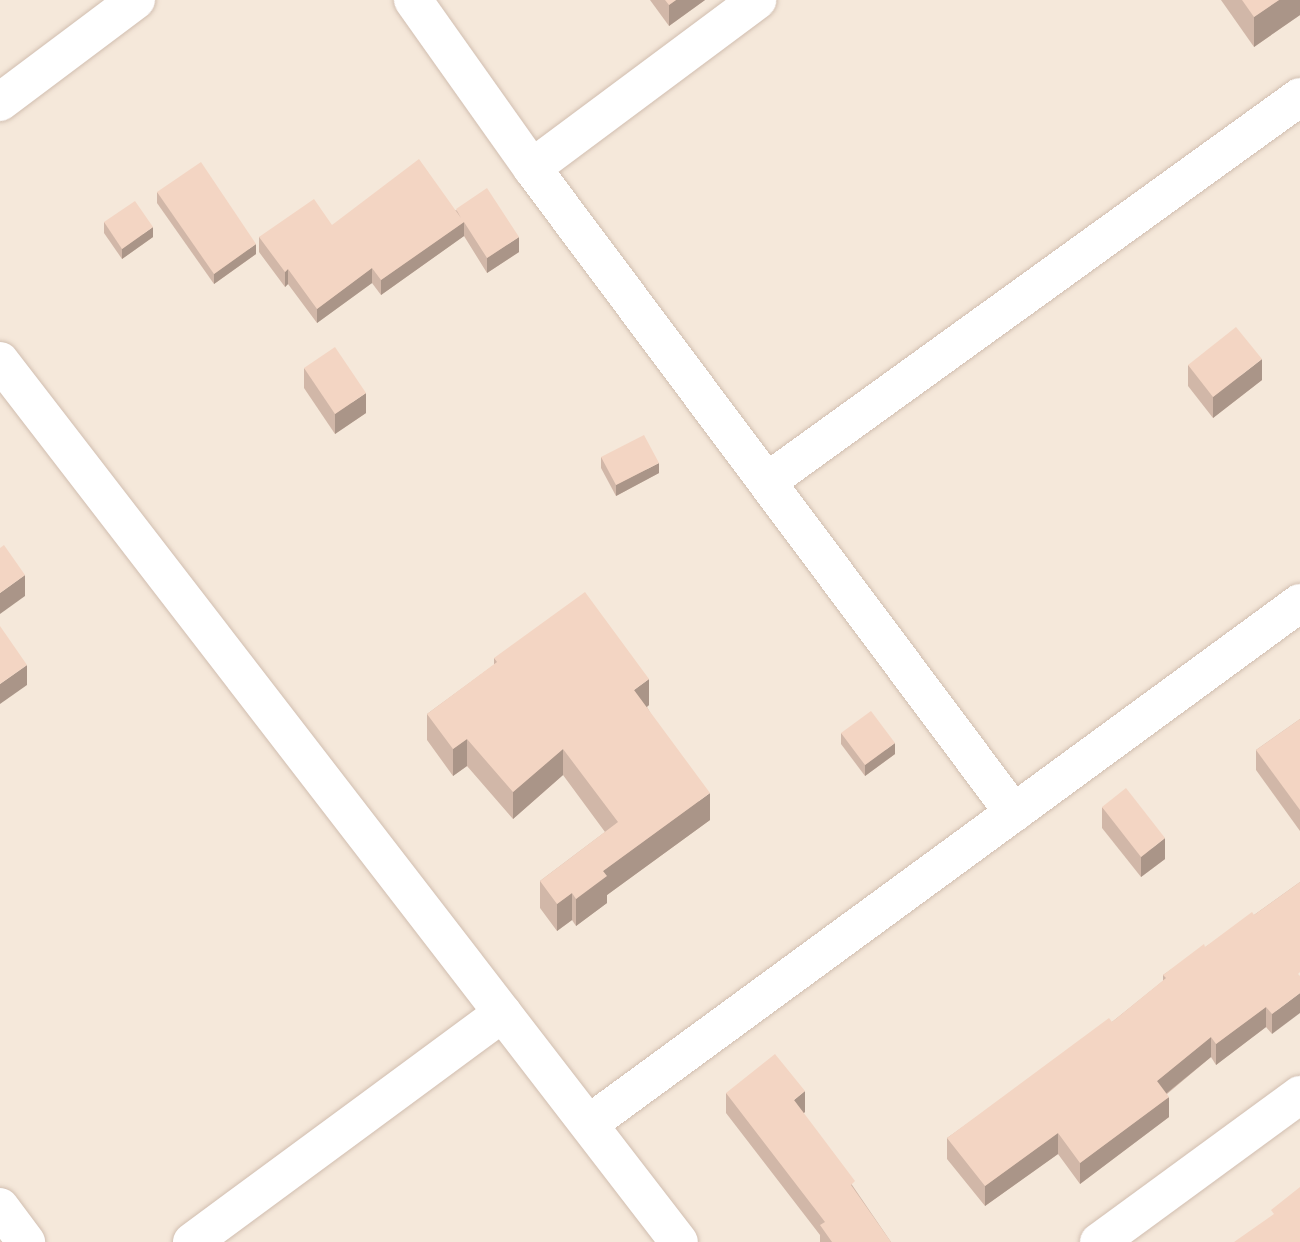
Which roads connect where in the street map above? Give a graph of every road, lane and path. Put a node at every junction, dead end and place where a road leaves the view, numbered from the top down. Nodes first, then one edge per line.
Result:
1 (136, 0) edge
2 (413, 0) edge
3 (757, 0) edge
4 (1300, 97) edge
5 (0, 102) edge
6 (532, 168) junction
7 (0, 361) edge
8 (768, 481) junction
9 (1300, 603) edge
10 (1014, 813) junction
11 (503, 1013) junction
12 (1300, 1095) edge
13 (590, 1123) junction
14 (0, 1207) edge
15 (26, 1242) edge
16 (192, 1242) edge
17 (679, 1242) edge
18 (1100, 1242) edge

1 - 5 street
2 - 6 street
3 - 6 street
4 - 8 street
6 - 8 street
7 - 11 street
8 - 10 street
9 - 10 street
10 - 13 street
11 - 13 street
11 - 16 street
12 - 18 street
13 - 17 street
14 - 15 street

